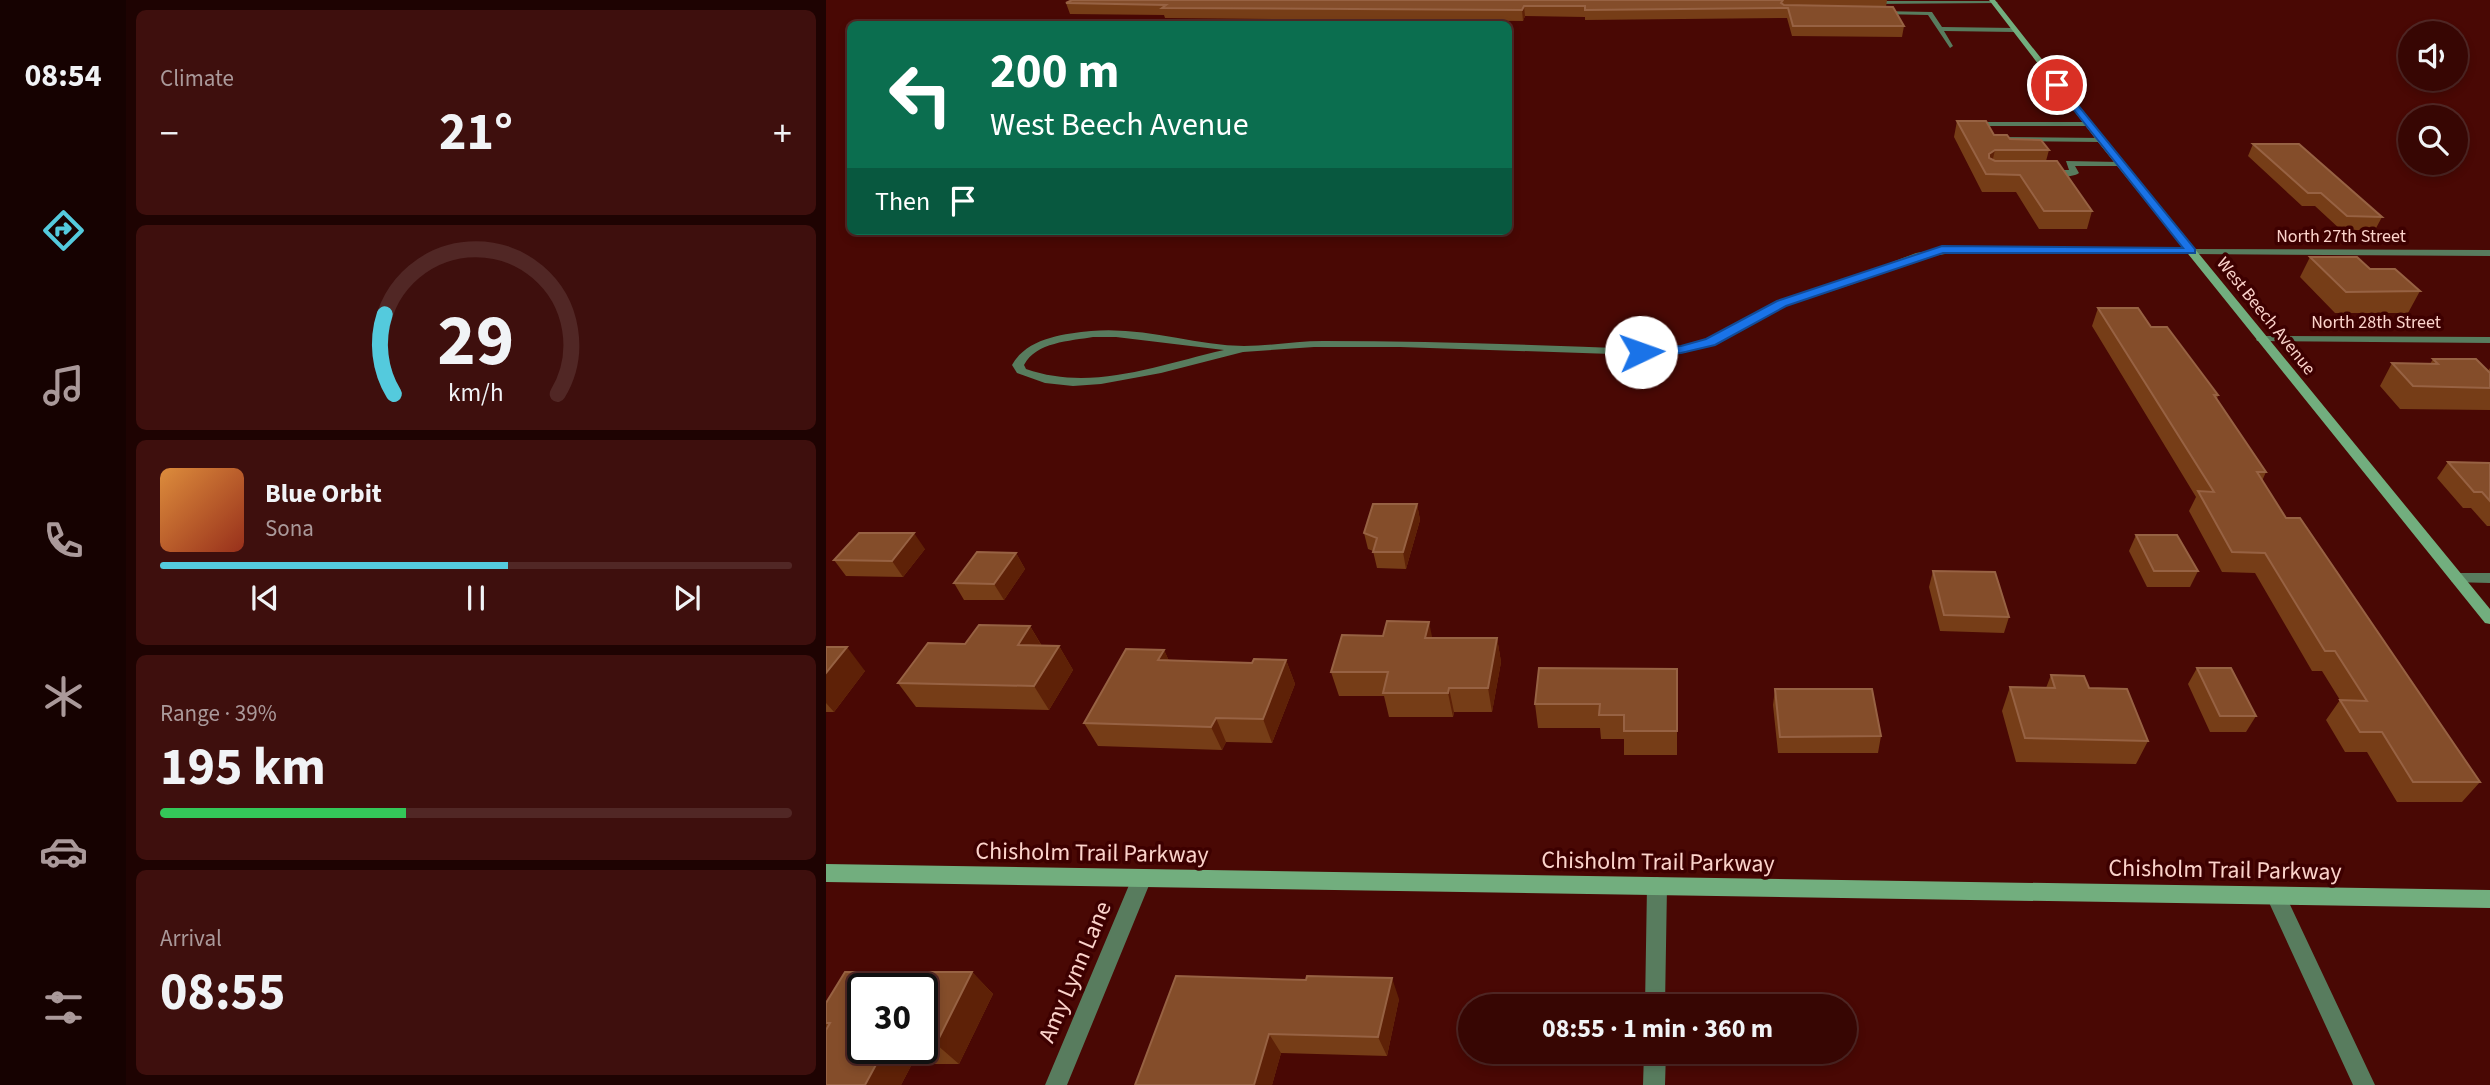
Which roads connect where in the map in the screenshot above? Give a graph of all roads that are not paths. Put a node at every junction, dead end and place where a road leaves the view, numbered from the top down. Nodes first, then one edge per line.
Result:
1 (1884, 2) edge
2 (1994, 2) edge
3 (1862, 3) edge
4 (1876, 12) edge
5 (1940, 29) junction
6 (2015, 30) junction
7 (1950, 46) dead end
8 (1961, 124) edge
9 (2088, 124) junction
10 (1999, 139) edge
11 (2101, 140) junction
12 (2120, 164) junction
13 (2039, 173) edge
14 (2191, 251) junction
15 (2490, 253) edge
16 (2261, 339) junction
17 (2490, 341) edge
18 (1243, 349) junction
19 (2457, 578) junction
20 (2490, 578) edge
21 (2490, 619) edge
22 (826, 873) edge
23 (1142, 878) junction
24 (1657, 886) junction
25 (2276, 895) junction
26 (2489, 901) edge
27 (1655, 994) edge
28 (1655, 1064) edge
29 (1056, 1085) edge
30 (1654, 1085) edge
31 (2364, 1085) edge

1 - 2 street
1 - 3 street
2 - 6 main road, West Beech Avenue
4 - 5 street
5 - 6 street
5 - 7 street
6 - 9 main road, West Beech Avenue
8 - 9 street
9 - 11 main road, West Beech Avenue
10 - 11 street
11 - 12 main road, West Beech Avenue
12 - 13 street
12 - 14 main road, West Beech Avenue
14 - 15 street, North 27th Street
14 - 16 main road, West Beech Avenue
14 - 18 street, North 27th Street
16 - 17 street, North 28th Street
16 - 19 main road, West Beech Avenue
18 - 18 street
19 - 20 street
19 - 21 main road, West Beech Avenue
22 - 23 main road, Chisholm Trail Parkway
23 - 24 main road, Chisholm Trail Parkway
23 - 29 street, Amy Lynn Lane
24 - 25 main road, Chisholm Trail Parkway
24 - 27 street
25 - 26 main road, Chisholm Trail Parkway
25 - 31 street
28 - 30 street

